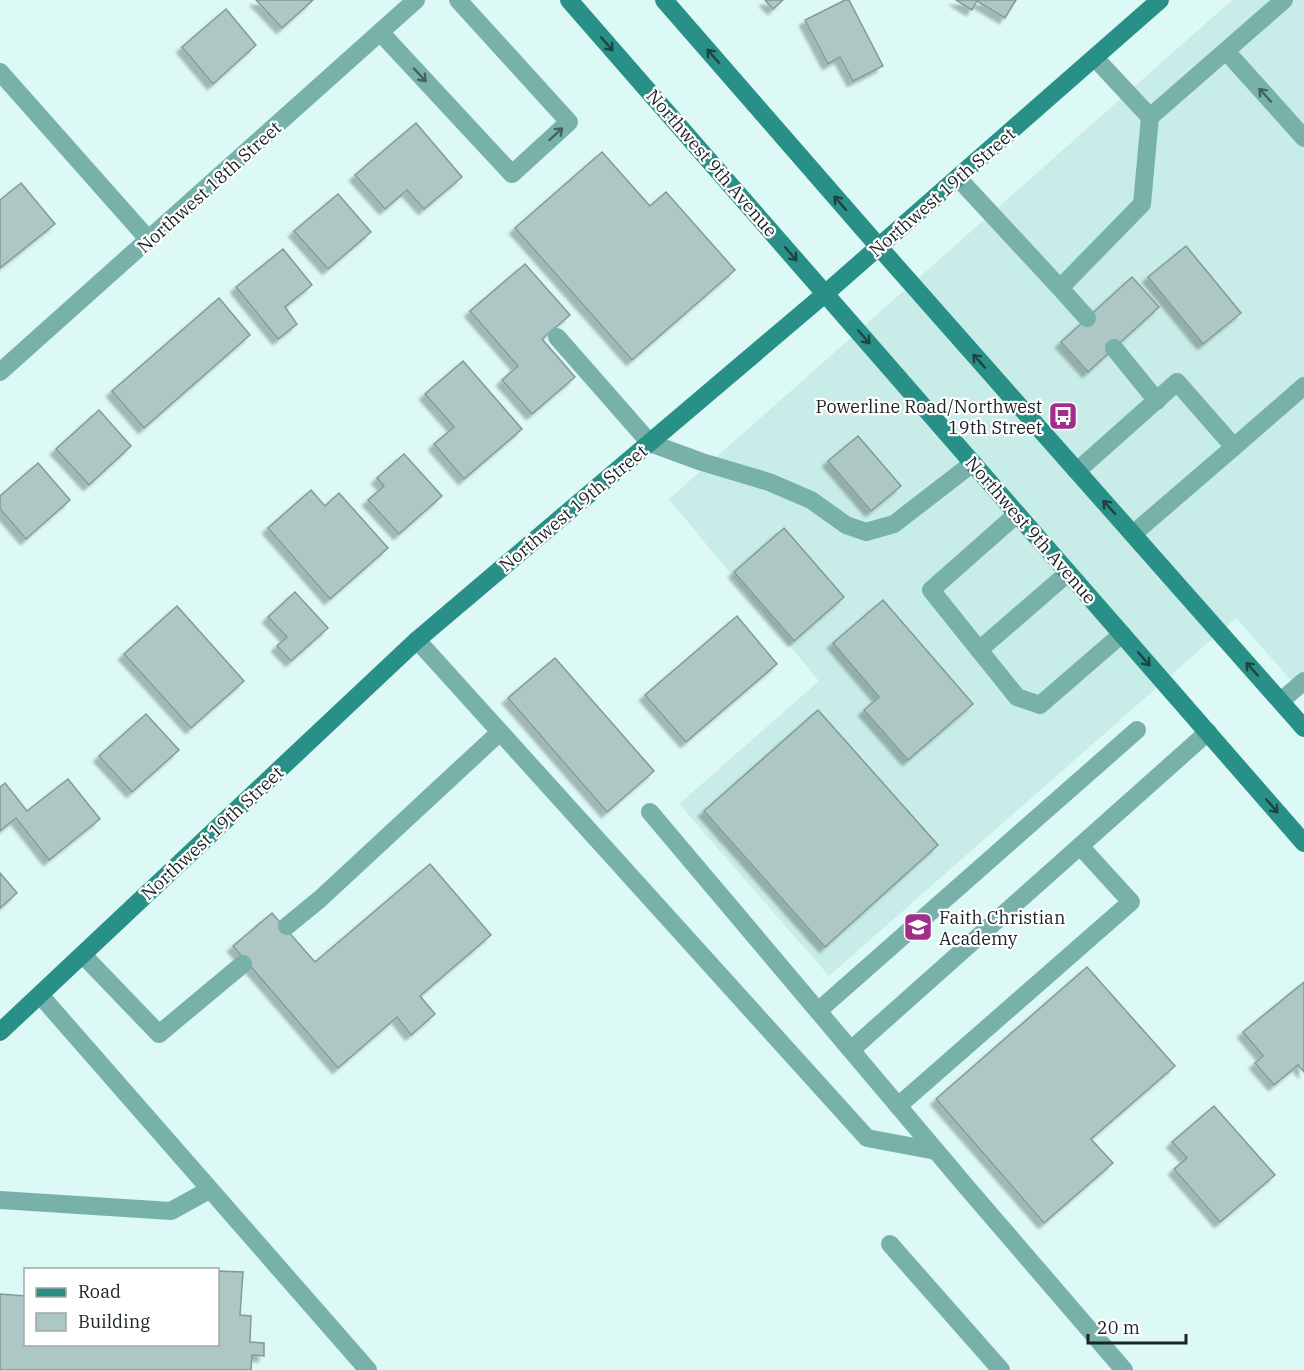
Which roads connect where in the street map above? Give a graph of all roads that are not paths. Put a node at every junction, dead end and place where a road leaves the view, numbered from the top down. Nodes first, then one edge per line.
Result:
1 (416, 0) edge
2 (458, 0) edge
3 (569, 0) edge
4 (664, 0) edge
5 (1160, 0) edge
6 (1284, 0) edge
7 (381, 32) junction
8 (1226, 51) junction
9 (1095, 58) junction
10 (0, 72) edge
11 (1150, 117) junction
12 (1304, 138) edge
13 (958, 178) junction
14 (149, 240) junction
15 (879, 247) junction
16 (1060, 288) junction
17 (826, 293) junction
18 (1088, 318) dead end
19 (558, 337) dead end
20 (1114, 348) dead end
21 (0, 372) edge
22 (1304, 386) edge
23 (1157, 401) junction
24 (650, 443) junction
25 (1234, 447) junction
26 (973, 463) junction
27 (1077, 471) junction
28 (1017, 514) junction
29 (1133, 534) junction
30 (1068, 573) junction
31 (1122, 634) junction
32 (417, 640) junction
33 (979, 650) junction
34 (1304, 681) edge
35 (1281, 701) junction
36 (1304, 728) edge
37 (1137, 730) dead end
38 (500, 732) junction
39 (1208, 732) junction
40 (650, 812) dead end
41 (1304, 843) edge
42 (1080, 846) junction
43 (287, 926) dead end
44 (83, 955) junction
45 (243, 964) dead end
46 (40, 995) junction
47 (818, 1011) junction
48 (0, 1032) edge
49 (850, 1050) junction
50 (898, 1106) junction
51 (936, 1152) junction
52 (209, 1190) junction
53 (0, 1200) edge
54 (891, 1244) dead end
55 (368, 1370) edge
56 (1001, 1370) edge
57 (1124, 1370) edge

1 - 7 street, Northwest 18th Street
7 -> 2 street
3 -> 17 main road, Northwest 9th Avenue
15 -> 4 main road
5 - 9 main road, Northwest 19th Street
6 - 8 street
7 - 14 street, Northwest 18th Street
8 - 11 street
12 -> 8 street
9 - 11 street
9 - 13 main road, Northwest 19th Street
10 - 14 street
11 - 16 street
13 - 15 main road, Northwest 19th Street
13 - 16 street
14 - 21 street, Northwest 18th Street
15 - 17 main road, Northwest 19th Street
27 -> 15 main road
16 - 18 street
17 - 24 main road, Northwest 19th Street
17 -> 26 main road, Northwest 9th Avenue
19 - 24 street
20 - 23 street
22 - 25 street
23 - 25 street
23 - 27 street
24 - 26 street
24 - 32 main road, Northwest 19th Street
25 - 29 street
26 - 28 main road, Northwest 9th Avenue
29 -> 27 main road
28 - 30 main road, Northwest 9th Avenue
28 - 33 street
35 -> 29 main road
30 - 31 main road, Northwest 9th Avenue
30 - 33 street
31 - 33 street
31 -> 39 main road, Northwest 9th Avenue
32 - 38 street
32 - 44 main road, Northwest 19th Street
34 - 35 street
35 - 36 main road
37 - 47 street
38 - 43 street
38 - 51 street
39 -> 41 main road, Northwest 9th Avenue
39 - 42 street
40 - 47 street
42 - 49 street
42 - 50 street
44 - 45 street
44 - 46 main road, Northwest 19th Street
46 - 48 main road, Northwest 19th Street
46 - 52 street
47 - 49 street
49 - 50 street
50 - 51 street
51 - 57 street
52 - 53 street
52 - 55 street
54 - 56 street

